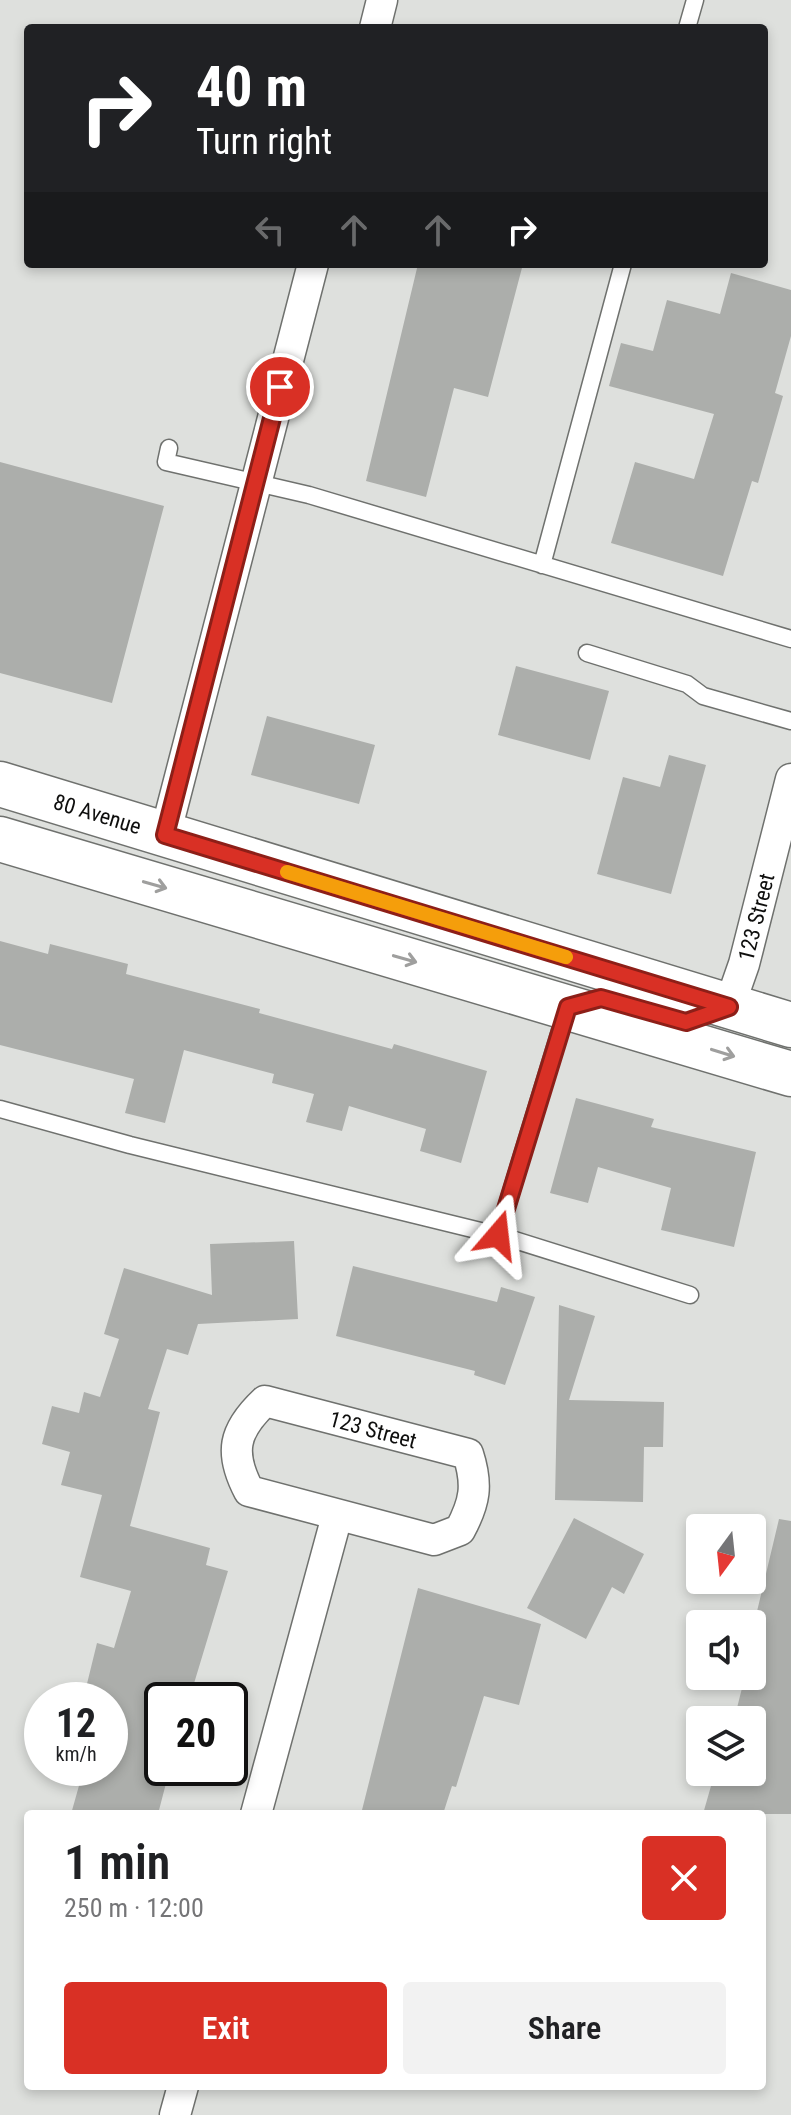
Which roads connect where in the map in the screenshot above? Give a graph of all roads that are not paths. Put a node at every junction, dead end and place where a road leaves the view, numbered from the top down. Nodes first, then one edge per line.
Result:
1 (382, 0) edge
2 (695, 0) edge
3 (376, 24) edge
4 (688, 24) edge
5 (312, 268) edge
6 (622, 268) edge
7 (169, 448) dead end
8 (256, 480) junction
9 (542, 565) junction
10 (791, 639) edge
11 (587, 653) dead end
12 (791, 721) edge
13 (791, 779) edge
14 (0, 784) edge
15 (165, 835) junction
16 (0, 837) edge
17 (568, 1007) junction
18 (729, 1007) junction
19 (791, 1025) edge
20 (791, 1074) edge
21 (0, 1109) edge
22 (498, 1235) junction
23 (690, 1295) dead end
24 (337, 1516) junction
25 (257, 1810) edge
26 (182, 2090) edge
27 (175, 2115) edge

1 - 3 street
2 - 4 lane
5 - 8 street
6 - 9 lane
7 - 8 lane
8 - 9 lane
8 - 15 street
9 - 10 lane
11 - 12 lane
13 - 18 street, 123 Street
14 - 15 main road, 80 Avenue
15 - 16 main road
15 - 18 main road, 80 Avenue
16 -> 17 main road
17 - 18 main road
17 -> 20 main road
17 - 22 lane
18 - 19 main road, 80 Avenue
21 - 22 lane
22 - 23 lane
24 - 24 street, 123 Street
24 - 25 street
26 - 27 street

